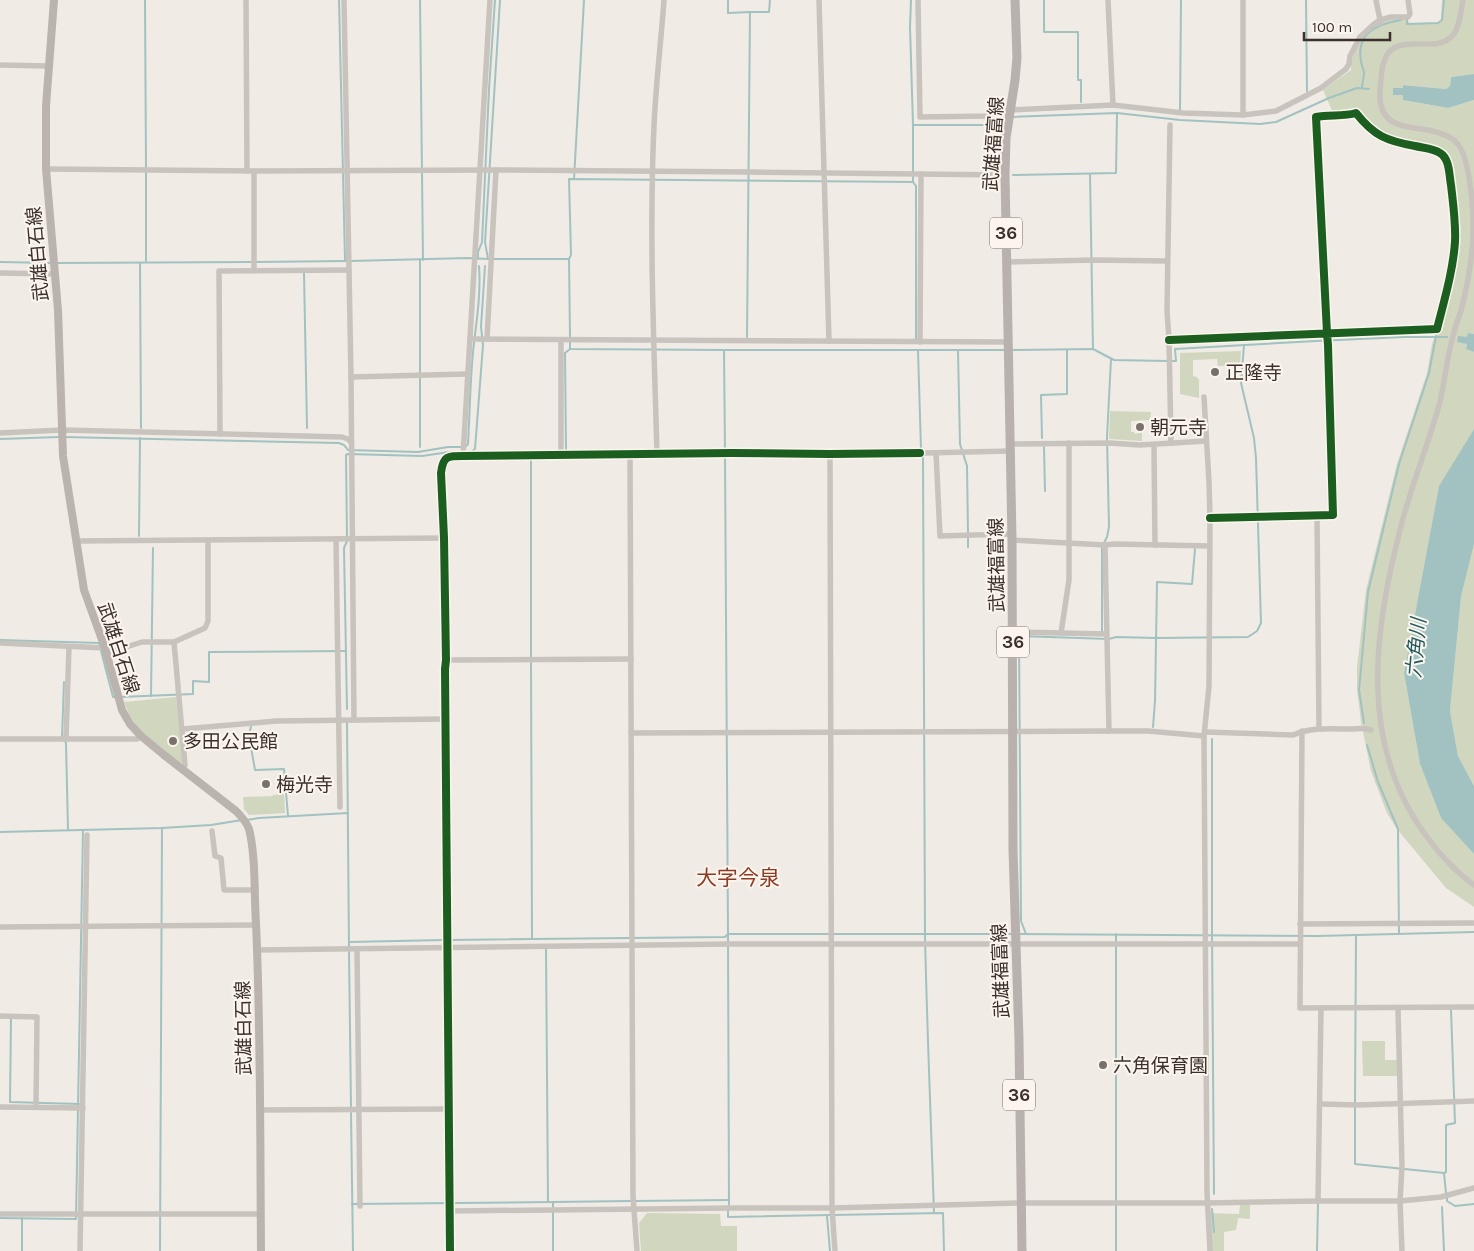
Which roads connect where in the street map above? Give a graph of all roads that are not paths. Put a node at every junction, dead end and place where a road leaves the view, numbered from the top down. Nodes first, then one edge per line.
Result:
1 (54, 0) edge
2 (246, 0) edge
3 (344, 0) edge
4 (490, 0) edge
5 (664, 0) edge
6 (819, 0) edge
7 (918, 0) edge
8 (1015, 0) edge
9 (1108, 0) edge
10 (1243, 0) edge
11 (1376, 0) edge
12 (1408, 0) edge
13 (1463, 0) edge
14 (1380, 21) junction
15 (0, 65) edge
16 (48, 66) junction
17 (1113, 105) junction
18 (1009, 114) junction
19 (1243, 115) junction
20 (1170, 125) dead end
21 (46, 169) junction
22 (481, 170) junction
23 (494, 170) junction
24 (251, 171) junction
25 (345, 171) junction
26 (916, 174) junction
27 (1005, 175) junction
28 (653, 177) junction
29 (824, 178) junction
30 (1167, 261) junction
31 (1007, 262) junction
32 (254, 264) junction
33 (349, 264) junction
34 (0, 273) edge
35 (55, 274) junction
36 (472, 339) junction
37 (485, 339) junction
38 (1328, 339) junction
39 (562, 340) junction
40 (1169, 340) junction
41 (829, 341) junction
42 (917, 342) junction
43 (654, 343) junction
44 (1008, 348) junction
45 (468, 374) junction
46 (351, 377) junction
47 (1204, 397) dead end
48 (0, 433) edge
49 (220, 434) junction
50 (62, 435) junction
51 (1206, 441) junction
52 (1069, 443) junction
53 (1171, 443) junction
54 (351, 445) junction
55 (1154, 445) junction
56 (1010, 448) junction
57 (936, 453) junction
58 (658, 454) junction
59 (830, 454) junction
60 (463, 455) junction
61 (561, 455) junction
62 (630, 455) junction
63 (1317, 516) junction
64 (1210, 518) junction
65 (1012, 537) junction
66 (444, 538) junction
67 (336, 539) junction
68 (349, 539) junction
69 (77, 541) junction
70 (208, 541) junction
71 (1069, 543) junction
72 (1155, 544) junction
73 (1103, 545) junction
74 (1209, 546) junction
75 (1013, 632) junction
76 (1061, 633) junction
77 (1105, 636) junction
78 (174, 642) junction
79 (0, 643) edge
80 (69, 647) junction
81 (103, 649) junction
82 (631, 659) junction
83 (446, 660) junction
84 (446, 719) junction
85 (347, 720) junction
86 (1318, 728) junction
87 (182, 729) junction
88 (1370, 730) dead end
89 (1016, 731) junction
90 (1109, 731) junction
91 (1302, 731) junction
92 (831, 732) junction
93 (631, 733) junction
94 (1205, 734) junction
95 (140, 736) junction
96 (0, 739) edge
97 (64, 739) junction
98 (183, 771) junction
99 (340, 807) dead end
100 (212, 831) dead end
101 (87, 835) dead end
102 (1474, 885) edge
103 (254, 890) junction
104 (1474, 923) edge
105 (256, 925) junction
106 (0, 927) edge
107 (83, 927) junction
108 (1300, 927) junction
109 (632, 940) junction
110 (1300, 941) junction
111 (448, 942) junction
112 (1016, 942) junction
113 (1209, 943) junction
114 (831, 944) junction
115 (356, 949) junction
116 (257, 950) junction
117 (1474, 1007) edge
118 (1321, 1008) junction
119 (1398, 1008) junction
120 (0, 1016) edge
121 (1474, 1101) edge
122 (36, 1104) junction
123 (1320, 1104) junction
124 (1401, 1104) junction
125 (0, 1107) edge
126 (80, 1108) junction
127 (449, 1109) junction
128 (260, 1110) junction
129 (359, 1110) junction
130 (1474, 1188) edge
131 (1318, 1200) junction
132 (1400, 1201) junction
133 (1021, 1203) junction
134 (1208, 1203) junction
135 (360, 1204) dead end
136 (451, 1205) junction
137 (634, 1207) junction
138 (833, 1213) junction
139 (0, 1214) edge
140 (78, 1214) junction
141 (260, 1214) junction
142 (80, 1251) edge
143 (260, 1251) edge
144 (450, 1251) edge
145 (637, 1251) edge
146 (835, 1251) edge
147 (1022, 1251) edge
148 (1210, 1251) edge
149 (1402, 1251) edge

1 - 16 main road, 武雄白石線
2 - 24 street
3 - 25 street
4 - 22 street
5 - 28 street
6 - 29 street
7 - 18 street
8 - 18 main road, 武雄福富線 / 36
9 - 17 street
10 - 19 street
11 - 14 street
12 - 14 street
13 - 102 street
14 - 19 street
15 - 16 street
16 - 21 main road, 武雄白石線
17 - 18 street
17 - 19 street
18 - 27 main road, 武雄福富線 / 36
20 - 30 street
21 - 24 street
21 - 35 main road, 武雄白石線
22 - 23 street
22 - 25 street
22 - 36 street
23 - 28 street
23 - 37 street
24 - 25 street
24 - 32 street
25 - 33 street
26 - 27 street
26 - 29 street
26 - 42 street
27 - 31 main road, 武雄福富線 / 36
28 - 29 street
28 - 43 street
29 - 41 street
30 - 31 street
30 - 40 street
31 - 44 main road, 武雄福富線 / 36
32 - 33 street
32 - 49 street
33 - 46 street
34 - 35 street
35 - 50 main road, 武雄白石線
36 - 37 street
36 - 45 street
37 - 39 street
38 - 38 street
38 - 40 street
38 - 63 street
39 - 43 street
39 - 61 street
40 - 53 street
41 - 42 street
41 - 43 street
42 - 44 street
43 - 58 street
44 - 56 main road, 武雄福富線 / 36
45 - 46 street
45 - 60 street
46 - 54 street
47 - 51 street
48 - 50 street
49 - 50 street
49 - 54 street
50 - 69 main road, 武雄白石線
51 - 53 street
51 - 64 street
52 - 55 street
52 - 56 street
52 - 71 street
53 - 55 street
54 - 68 street
55 - 72 street
56 - 57 street
56 - 65 main road, 武雄福富線 / 36
57 - 59 street
57 - 65 street
58 - 59 street
58 - 62 street
59 - 92 street
60 - 61 street
60 - 66 street
61 - 62 street
62 - 82 street
63 - 64 street
63 - 86 street
64 - 74 street
65 - 71 street
65 - 75 main road, 武雄福富線 / 36
66 - 68 street
66 - 83 street
67 - 68 street
67 - 70 street
67 - 85 street
68 - 85 street
69 - 70 street
69 - 81 main road, 武雄白石線
70 - 78 street
71 - 73 street
71 - 76 street
72 - 73 street
72 - 74 street
73 - 77 street
74 - 94 street
75 - 76 street
75 - 89 main road, 武雄福富線 / 36
76 - 77 street
77 - 90 street
78 - 81 street
78 - 87 street
79 - 80 street
80 - 81 street
80 - 97 street
81 - 95 main road, 武雄白石線
82 - 83 street
82 - 93 street
83 - 84 street
84 - 85 street
84 - 111 street
85 - 87 street
85 - 99 street
86 - 88 street
86 - 91 street
87 - 98 street
89 - 90 street
89 - 92 street
89 - 112 main road, 武雄福富線 / 36
90 - 94 street
91 - 94 street
91 - 108 street
92 - 93 street
92 - 114 street
93 - 109 street
94 - 113 street
95 - 97 street
95 - 98 main road, 武雄白石線
96 - 97 street
98 - 103 main road, 武雄白石線
100 - 103 street
101 - 107 street
103 - 105 main road, 武雄白石線
104 - 108 street
105 - 107 street
105 - 116 main road, 武雄白石線
106 - 107 street
107 - 126 street
108 - 110 street
109 - 111 street
109 - 114 street
109 - 137 street
110 - 113 street
110 - 118 street
111 - 115 street
111 - 127 street
112 - 113 street
112 - 114 street
112 - 133 main road, 武雄福富線 / 36
113 - 134 street
114 - 138 street
115 - 116 street
115 - 129 street
116 - 128 main road, 武雄白石線
117 - 119 street
118 - 119 street
118 - 123 street
119 - 124 street
120 - 122 street
121 - 124 street
122 - 125 street
122 - 126 street
123 - 124 street
123 - 131 street
124 - 132 street
126 - 140 street
127 - 129 street
127 - 136 street
128 - 129 street
128 - 141 main road, 武雄白石線
129 - 135 street
130 - 132 street
131 - 132 street
131 - 134 street
132 - 149 street
133 - 134 street
133 - 138 street
133 - 147 main road, 武雄福富線 / 36
134 - 148 street
136 - 137 street
136 - 144 street
137 - 138 street
137 - 145 street
138 - 146 street
139 - 140 street
140 - 141 street
140 - 142 street
141 - 143 main road, 武雄白石線

